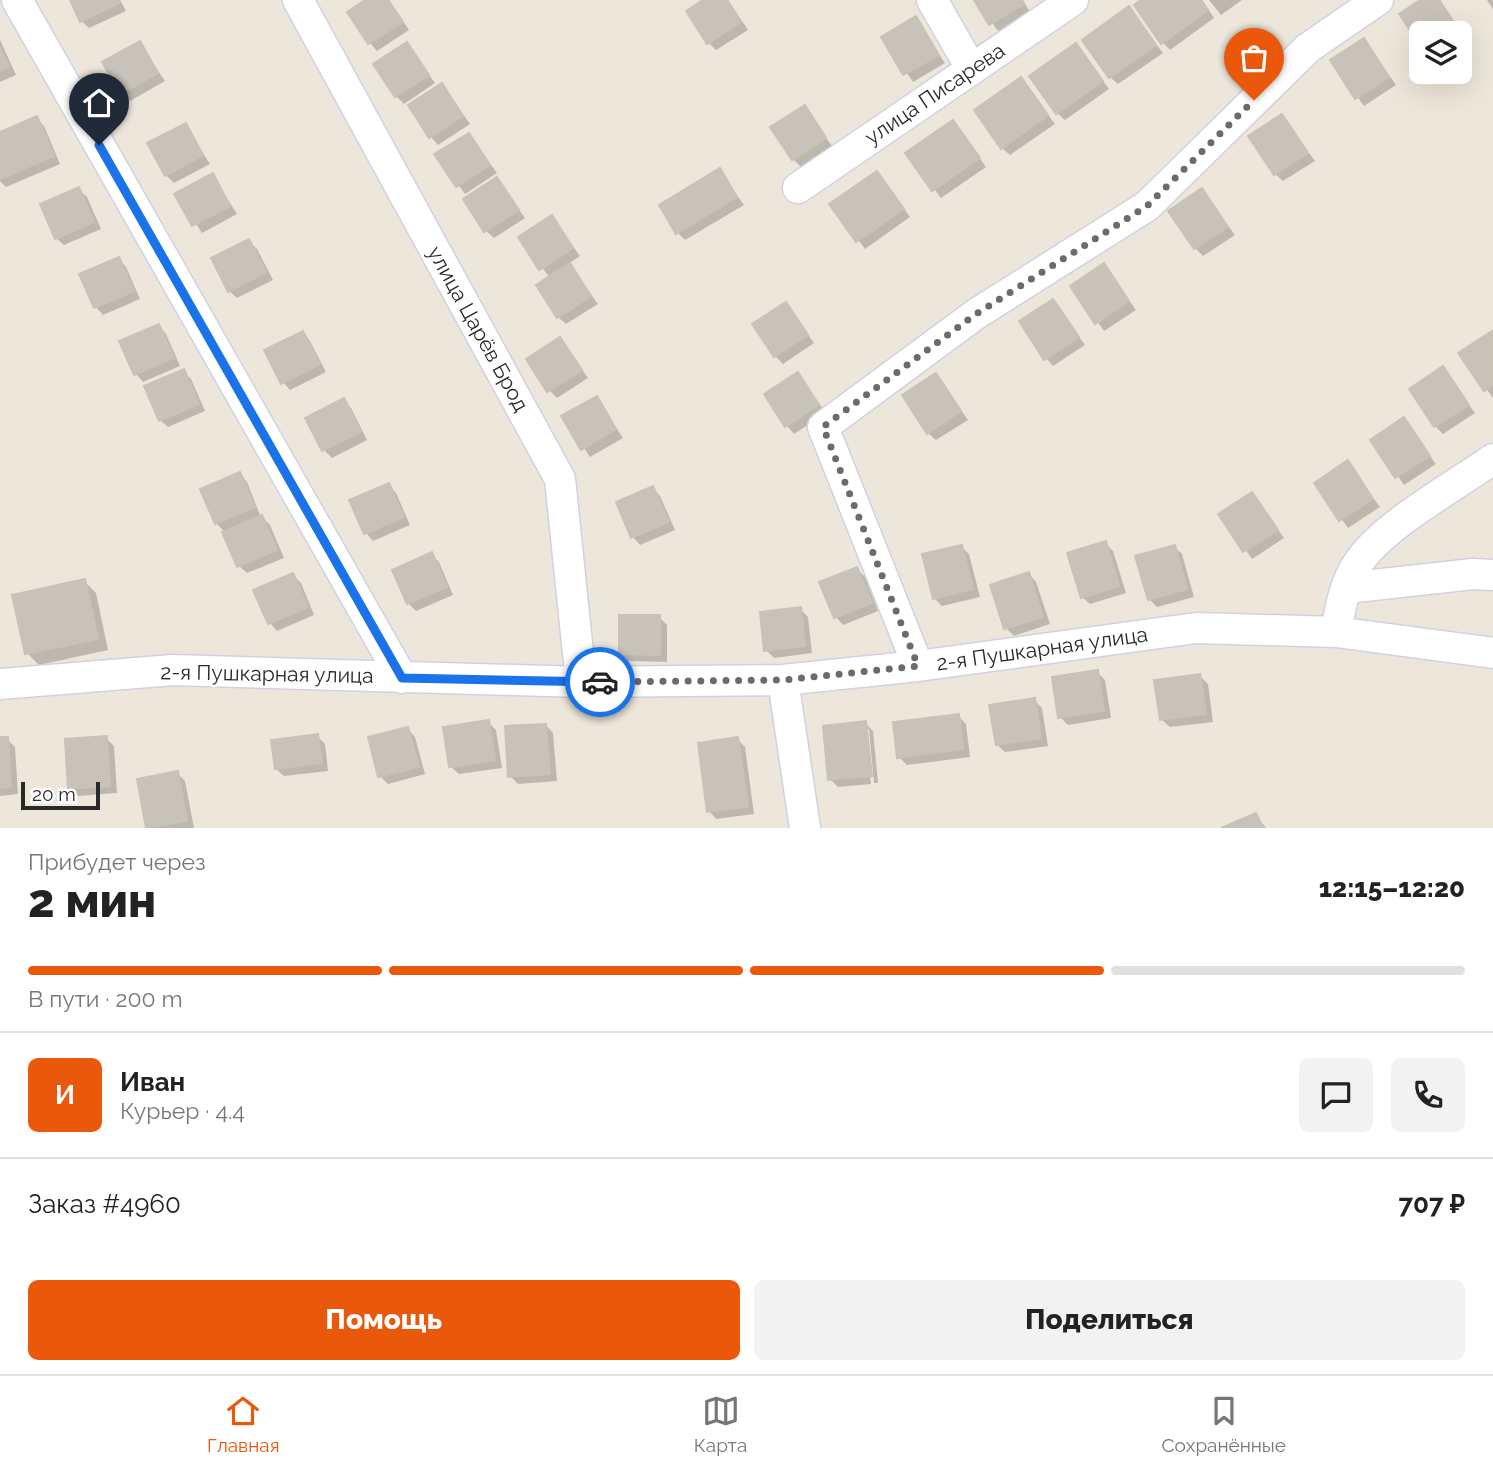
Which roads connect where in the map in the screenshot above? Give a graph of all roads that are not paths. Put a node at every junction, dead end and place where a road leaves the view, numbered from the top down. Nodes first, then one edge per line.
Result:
1 (17, 0) edge
2 (298, 0) edge
3 (932, 0) edge
4 (1073, 0) edge
5 (1378, 0) edge
6 (971, 68) junction
7 (798, 188) dead end
8 (1493, 459) edge
9 (1493, 575) edge
10 (1346, 588) junction
11 (1336, 632) junction
12 (1493, 653) edge
13 (918, 666) junction
14 (402, 678) junction
15 (783, 680) junction
16 (581, 682) junction
17 (0, 684) edge
18 (805, 828) edge

1 - 14 street
2 - 16 street, улица Царёв Брод
3 - 6 street
4 - 6 street, улица Писарева
5 - 13 street
6 - 7 street, улица Писарева
8 - 10 street
9 - 10 street
10 - 11 street
11 - 12 street
11 - 13 street, 2-я Пушкарная улица
13 - 15 street, 2-я Пушкарная улица
14 - 16 street, 2-я Пушкарная улица
14 - 17 street, 2-я Пушкарная улица
15 - 16 street, 2-я Пушкарная улица
15 - 18 street

